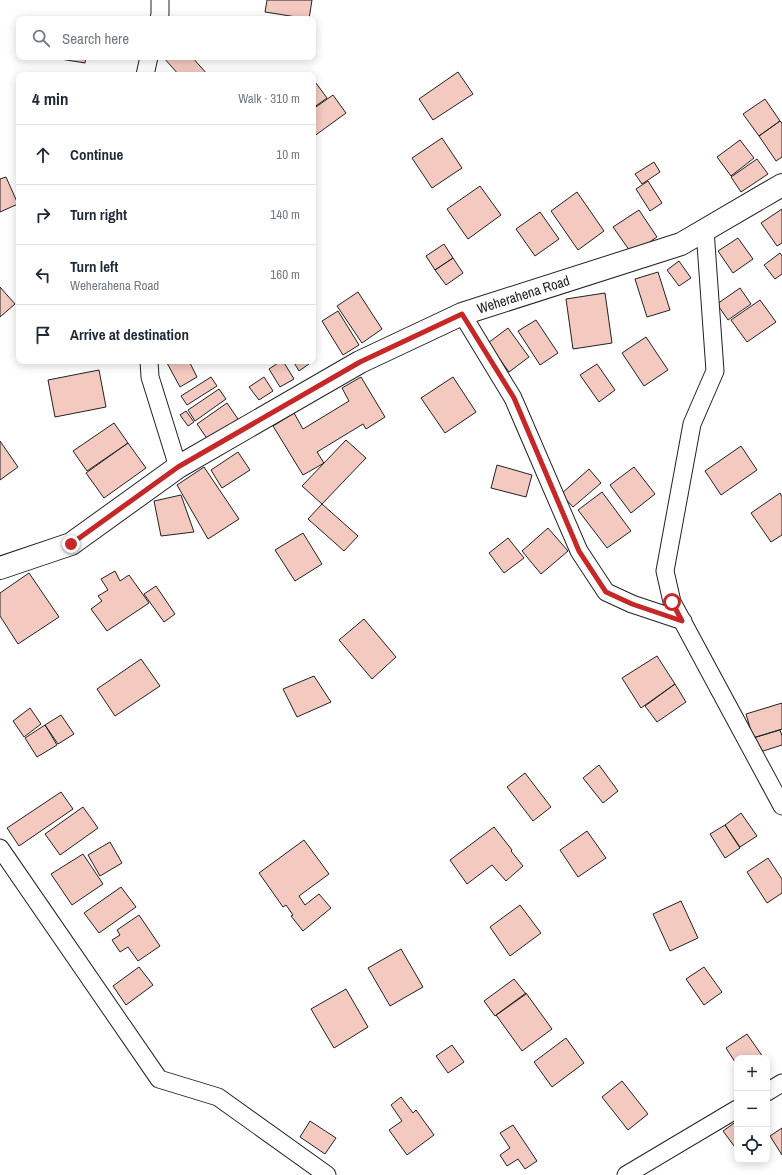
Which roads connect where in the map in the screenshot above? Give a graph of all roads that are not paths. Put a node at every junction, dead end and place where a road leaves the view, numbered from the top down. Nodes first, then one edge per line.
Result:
1 (160, 0) edge
2 (160, 16) edge
3 (148, 60) edge
4 (146, 72) edge
5 (782, 185) edge
6 (705, 230) junction
7 (462, 314) junction
8 (148, 364) edge
9 (178, 467) junction
10 (0, 568) edge
11 (682, 621) junction
12 (782, 806) edge
13 (0, 848) edge
14 (782, 1083) edge
15 (769, 1091) edge
16 (734, 1112) edge
17 (327, 1175) edge
18 (626, 1175) edge

1 - 2 street
3 - 4 street
5 - 6 main road, Weherahena Road
6 - 7 main road, Weherahena Road
6 - 11 street
7 - 9 main road, Weherahena Road
7 - 11 street
8 - 9 street
9 - 10 main road, Weherahena Road
11 - 12 street
13 - 17 street
14 - 15 street
16 - 18 street

